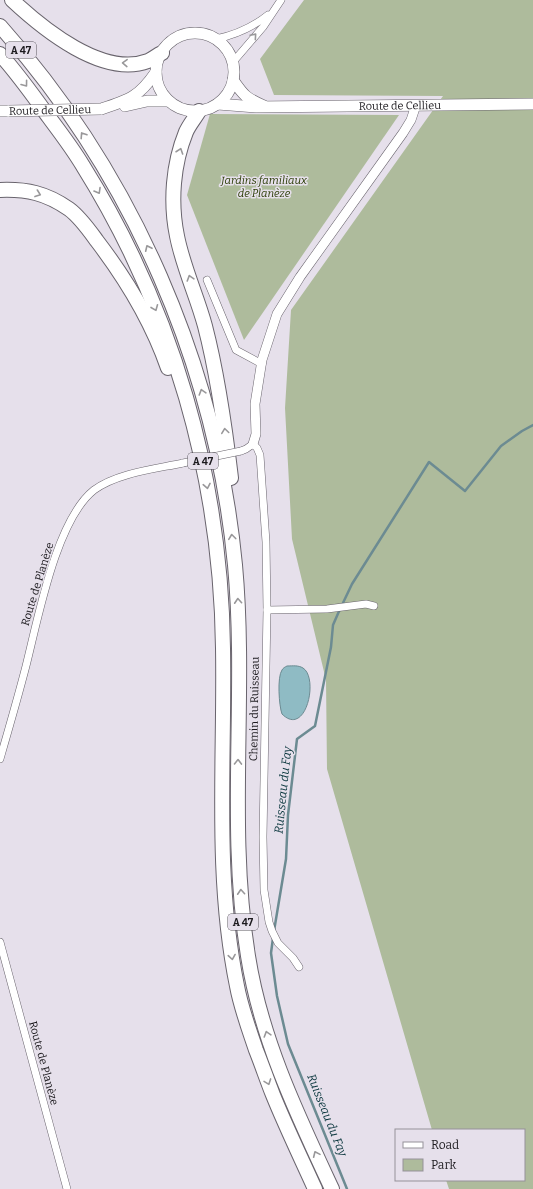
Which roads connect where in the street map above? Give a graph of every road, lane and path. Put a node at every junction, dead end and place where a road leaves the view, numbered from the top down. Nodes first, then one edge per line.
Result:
1 (12, 0) edge
2 (281, 0) edge
3 (274, 9) junction
4 (0, 26) edge
5 (216, 39) junction
6 (162, 53) junction
7 (0, 54) edge
8 (233, 62) junction
9 (156, 72) junction
10 (234, 80) junction
11 (168, 100) junction
12 (218, 104) junction
13 (533, 104) edge
14 (416, 105) junction
15 (266, 107) junction
16 (101, 109) junction
17 (4, 111) edge
18 (199, 111) junction
19 (0, 190) edge
20 (208, 280) dead end
21 (262, 364) junction
22 (191, 417) junction
23 (253, 444) junction
24 (228, 512) junction
25 (374, 606) dead end
26 (266, 610) junction
27 (0, 759) edge
28 (0, 942) edge
29 (299, 967) dead end
30 (67, 1189) edge
31 (315, 1189) edge
32 (332, 1189) edge

6 -> 1 highway
2 - 3 street
3 - 5 street
8 -> 3 street
24 -> 4 highway, A 47
5 - 6 main road
5 - 8 main road
6 - 9 main road
7 -> 22 highway, A 47
8 - 10 main road
9 - 11 main road
9 - 16 main road, Route de Cellieu
10 - 12 main road
10 - 15 main road, Route de Cellieu
11 - 16 main road, Route de Cellieu
11 - 18 main road
12 - 15 main road, Route de Cellieu
12 - 18 main road
13 - 14 main road, Route de Cellieu
14 - 15 main road, Route de Cellieu
14 - 21 street
16 - 17 main road, Route de Cellieu, bridge
24 -> 18 highway
19 -> 22 highway
20 - 21 street
21 - 23 street
22 -> 31 highway, A 47
23 - 26 street, Chemin du Ruisseau
23 - 27 street, Route de Planèze, bridge
32 -> 24 highway, A 47
25 - 26 street
26 - 29 street, Chemin du Ruisseau
28 - 30 street, Route de Planèze

